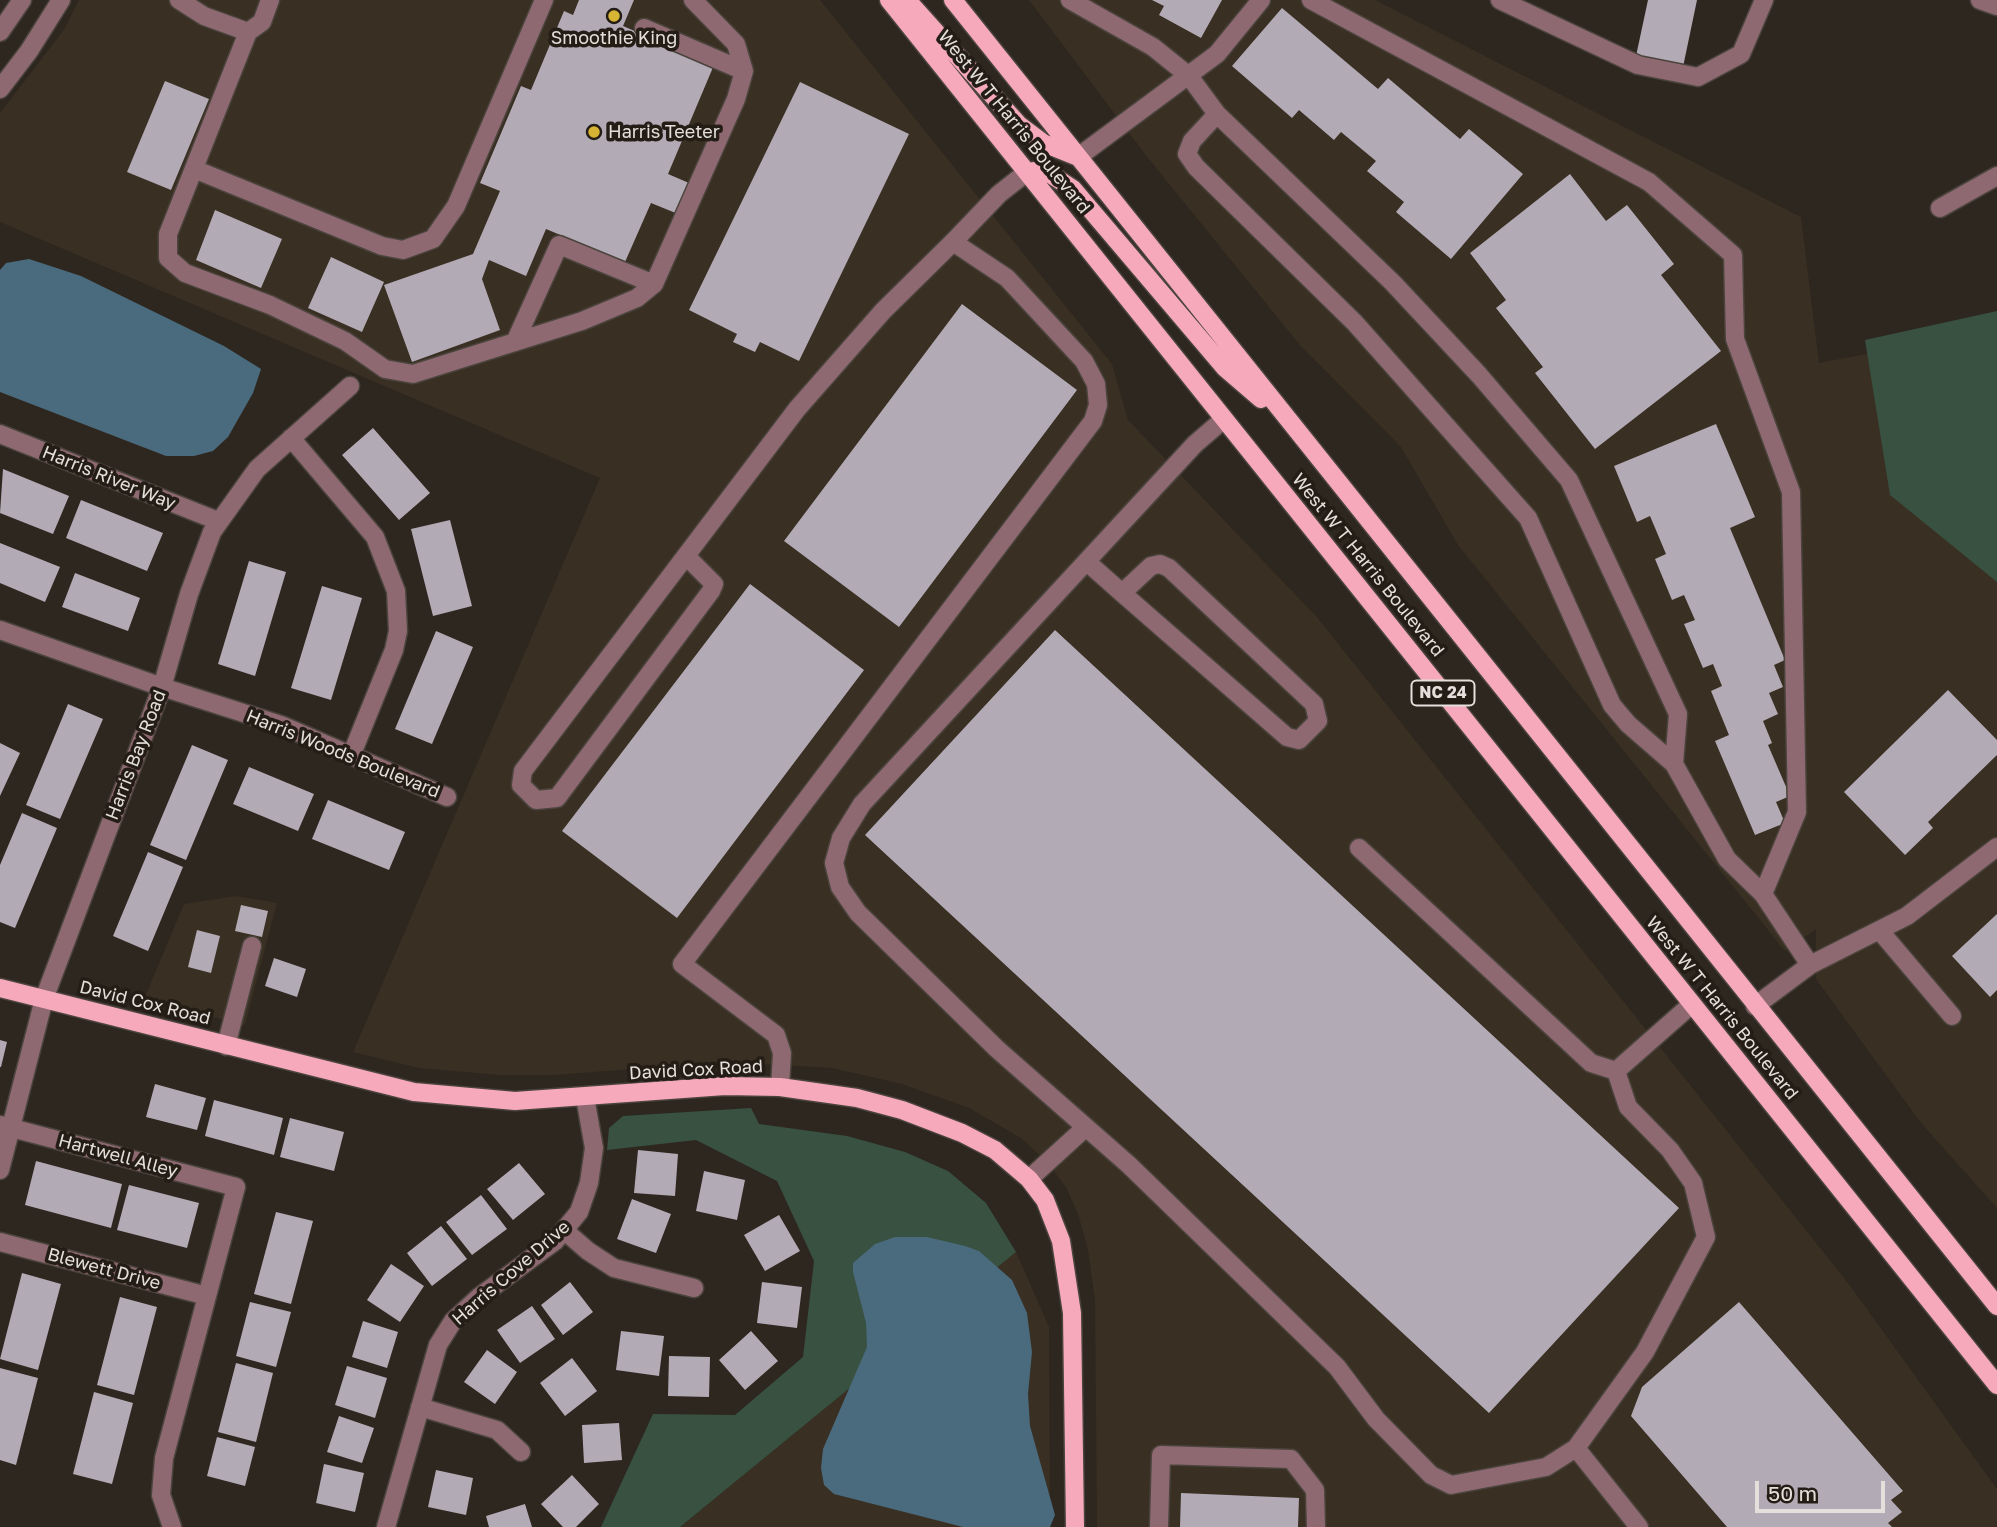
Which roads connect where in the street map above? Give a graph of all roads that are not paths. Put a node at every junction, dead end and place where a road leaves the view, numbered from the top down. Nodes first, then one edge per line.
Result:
1 (22, 0) edge
2 (61, 0) edge
3 (179, 0) edge
4 (270, 0) edge
5 (544, 0) edge
6 (693, 0) edge
7 (889, 0) edge
8 (907, 0) edge
9 (953, 0) edge
10 (1070, 0) edge
11 (1261, 0) edge
12 (1311, 0) edge
13 (1500, 0) edge
14 (1764, 0) edge
15 (1980, 0) edge
16 (1997, 6) edge
17 (645, 28) dead end
18 (0, 32) edge
19 (247, 33) junction
20 (744, 72) junction
21 (1189, 76) junction
22 (0, 89) edge
23 (1217, 114) junction
24 (1078, 157) junction
25 (194, 169) junction
26 (1027, 172) junction
27 (1997, 176) edge
28 (1940, 208) dead end
29 (953, 242) junction
30 (654, 284) junction
31 (514, 342) junction
32 (350, 386) dead end
33 (1224, 419) junction
34 (0, 434) edge
35 (1300, 434) junction
36 (291, 438) junction
37 (218, 521) junction
38 (686, 556) junction
39 (1087, 562) junction
40 (1122, 593) junction
41 (0, 629) edge
42 (162, 687) junction
43 (351, 756) junction
44 (1674, 764) junction
45 (447, 797) dead end
46 (1997, 847) edge
47 (1359, 848) dead end
48 (1763, 894) junction
49 (1880, 931) junction
50 (251, 946) dead end
51 (1810, 965) junction
52 (0, 988) edge
53 (44, 999) junction
54 (1692, 1004) junction
55 (1755, 1006) junction
56 (1952, 1016) dead end
57 (226, 1046) junction
58 (1616, 1071) junction
59 (780, 1087) junction
60 (585, 1097) junction
61 (6, 1126) edge
62 (1086, 1127) junction
63 (0, 1170) edge
64 (1029, 1179) junction
65 (565, 1231) junction
66 (0, 1242) edge
67 (694, 1288) dead end
68 (207, 1296) junction
69 (1997, 1306) edge
70 (1997, 1385) edge
71 (421, 1407) junction
72 (1576, 1448) junction
73 (521, 1452) dead end
74 (172, 1527) edge
75 (386, 1527) edge
76 (1075, 1527) edge
77 (1158, 1527) edge
78 (1316, 1527) edge
79 (1639, 1527) edge

1 - 18 street
2 - 22 street
3 - 19 street
4 - 19 street
5 - 25 street
6 - 20 street
7 - 26 main road, West W T Harris Boulevard / NC 24
8 - 24 main road
9 - 24 main road, West W T Harris Boulevard / NC 24
10 - 21 street
11 - 21 street
12 - 48 street
13 - 14 street
15 - 16 street
17 - 20 street
19 - 25 street
20 - 30 street
21 - 23 street
21 - 24 street
23 - 44 street
23 - 44 street
24 - 35 main road, West W T Harris Boulevard / NC 24
25 - 31 street
26 - 29 street
26 - 33 main road, West W T Harris Boulevard / NC 24
26 - 35 main road
27 - 28 street
29 - 38 street
29 - 59 street
30 - 31 street
30 - 31 street
32 - 36 street, Harris Bay Road
33 - 39 street
33 - 54 main road, West W T Harris Boulevard / NC 24
34 - 37 street, Harris River Way
35 - 55 main road, West W T Harris Boulevard / NC 24
36 - 37 street, Harris Bay Road
36 - 43 street
37 - 42 street, Harris Bay Road
38 - 38 street
39 - 40 street
39 - 62 street
40 - 40 street
41 - 42 street, Harris Woods Boulevard
42 - 43 street, Harris Woods Boulevard
42 - 53 street, Harris Bay Road
43 - 45 street, Harris Woods Boulevard
44 - 48 street
46 - 49 street
47 - 58 street
48 - 51 street
49 - 51 street
49 - 56 street
50 - 57 street
51 - 55 street
52 - 53 main road, David Cox Road
53 - 57 main road, David Cox Road
53 - 61 street, Harris Bay Road
54 - 58 street
54 - 70 main road, West W T Harris Boulevard / NC 24
55 - 69 main road, West W T Harris Boulevard / NC 24
57 - 60 main road, David Cox Road
58 - 72 street
59 - 60 main road, David Cox Road
59 - 64 main road, David Cox Road
60 - 65 street, Harris Cove Drive
61 - 63 street, Harris Bay Road
61 - 68 street, Hartwell Alley
62 - 64 street
62 - 72 street
64 - 76 main road, David Cox Road
65 - 67 street
65 - 71 street, Harris Cove Drive
66 - 68 street, Blewett Drive
68 - 74 street
71 - 73 street
71 - 75 street, Harris Cove Drive
72 - 79 street
77 - 78 street

